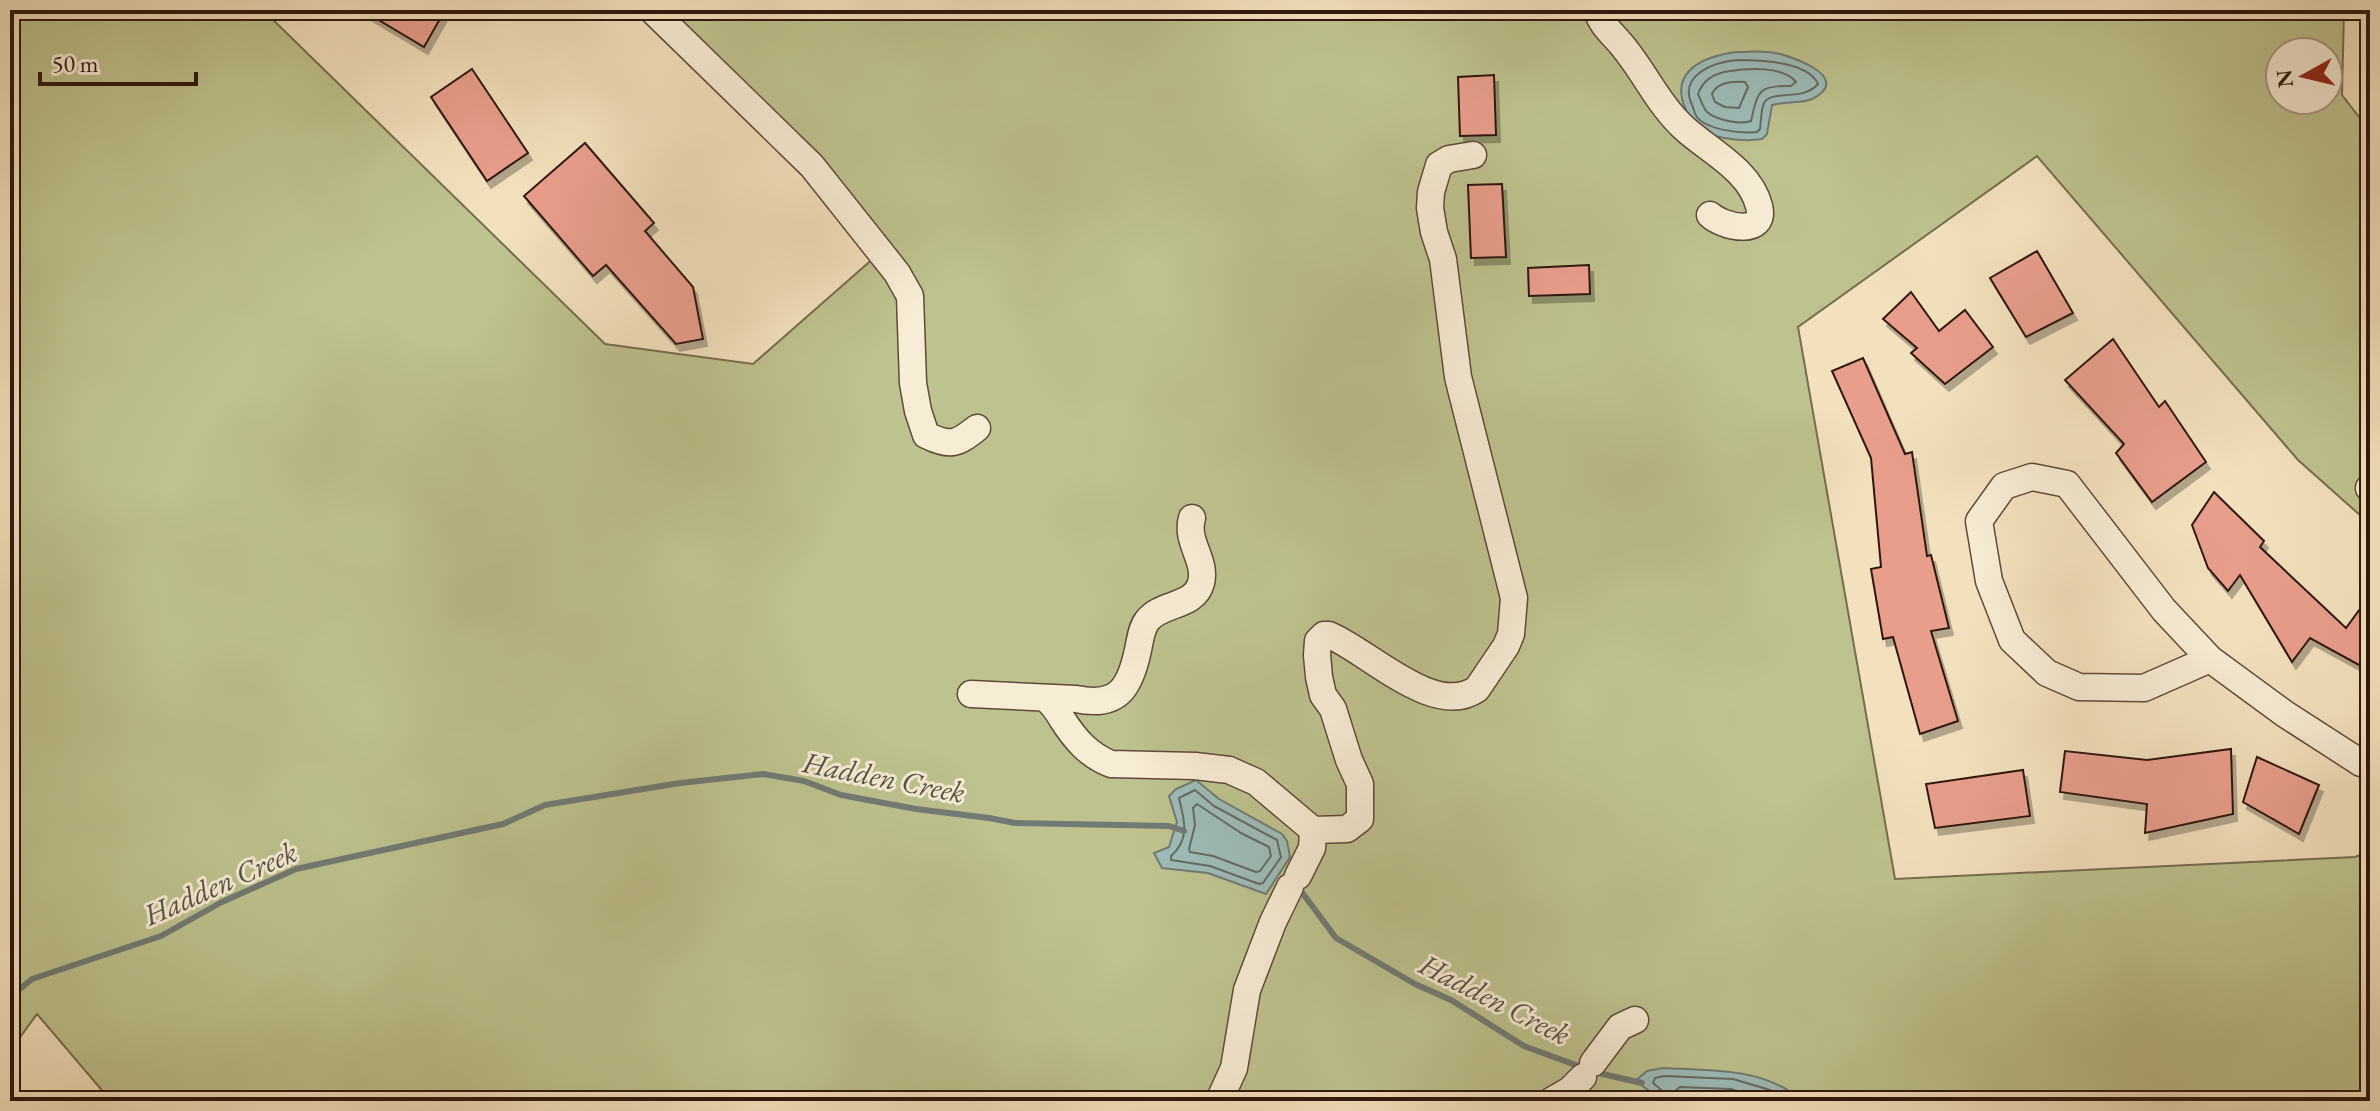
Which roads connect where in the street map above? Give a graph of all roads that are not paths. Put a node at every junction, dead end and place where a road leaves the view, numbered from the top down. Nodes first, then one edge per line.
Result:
1 (652, 10) edge
2 (1597, 10) edge
3 (1473, 155) dead end
4 (1710, 215) dead end
5 (977, 428) dead end
6 (1192, 518) dead end
7 (2210, 659) junction
8 (971, 694) dead end
9 (1045, 698) junction
10 (2370, 766) edge
11 (1313, 830) junction
12 (1635, 1020) dead end
13 (1219, 1101) edge
14 (1551, 1101) edge

1 - 5 street
2 - 4 street
3 - 11 street
6 - 9 street
7 - 7 street
7 - 10 street
8 - 9 street
9 - 11 street
11 - 13 street
12 - 14 street

